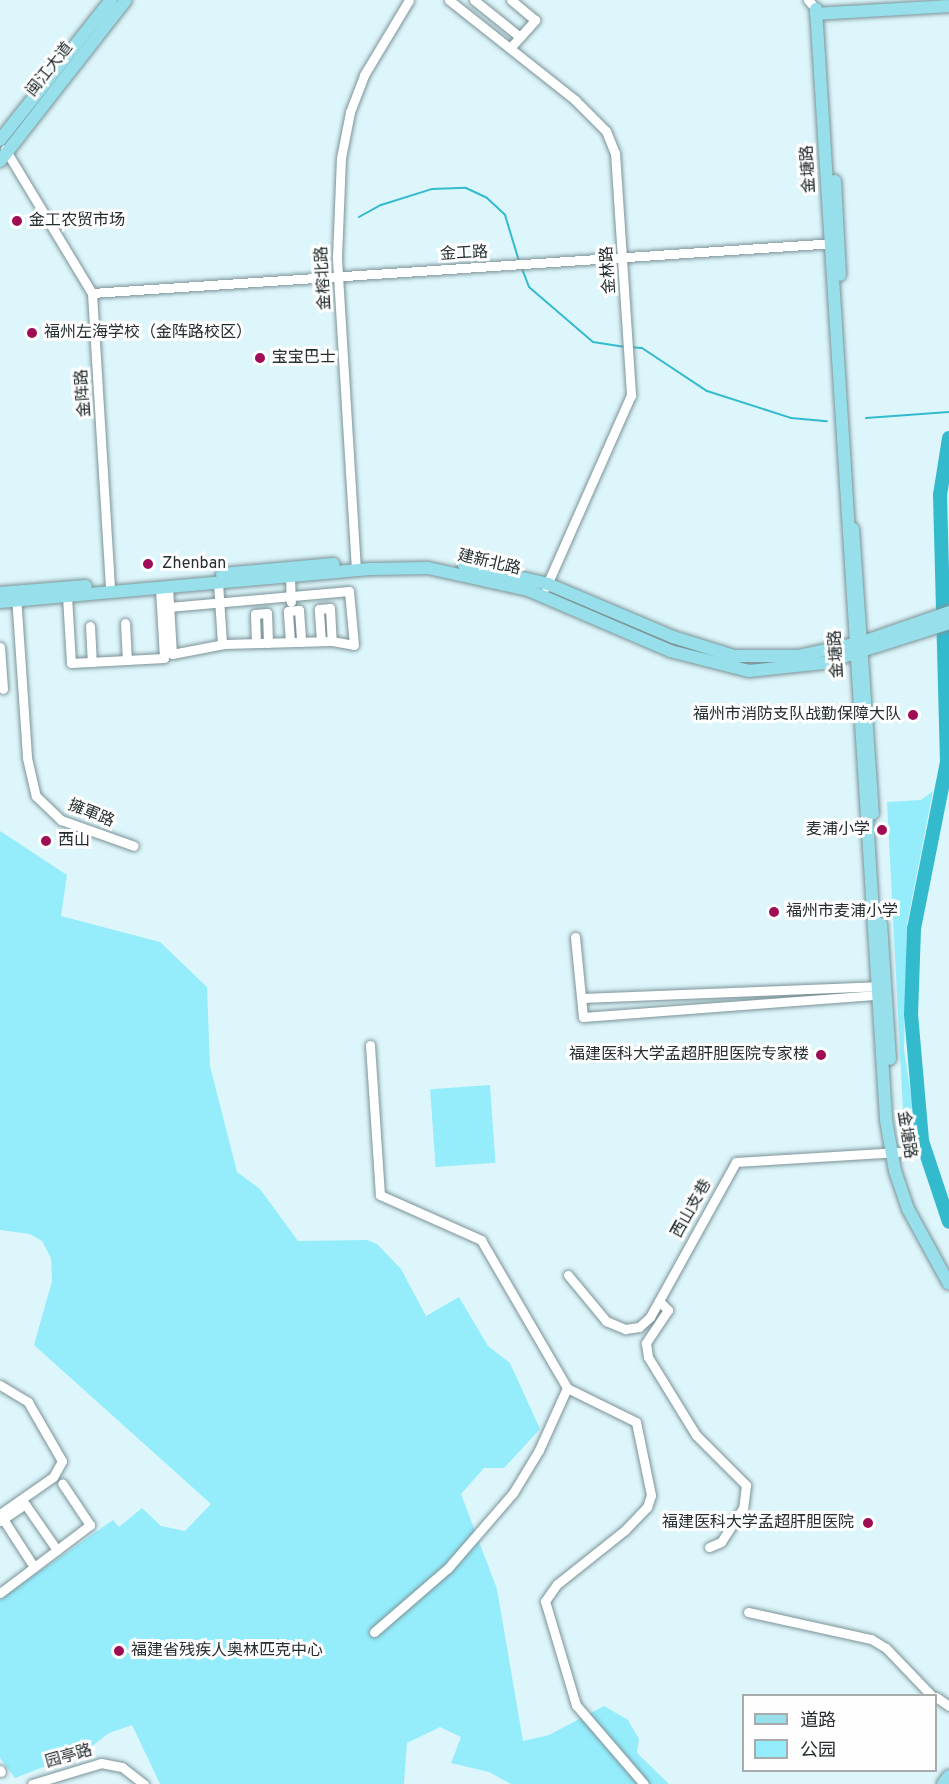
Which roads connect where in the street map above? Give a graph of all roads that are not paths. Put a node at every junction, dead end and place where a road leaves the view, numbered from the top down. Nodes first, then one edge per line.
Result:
1 (111, 0) edge
2 (126, 0) edge
3 (409, 0) edge
4 (449, 0) edge
5 (474, 0) edge
6 (511, 0) edge
7 (949, 6) edge
8 (949, 13) edge
9 (817, 14) edge
10 (520, 37) junction
11 (510, 48) junction
12 (2, 149) edge
13 (834, 243) junction
14 (623, 257) junction
15 (339, 276) junction
16 (92, 293) junction
17 (356, 566) junction
18 (290, 577) junction
19 (218, 583) junction
20 (110, 584) junction
21 (164, 588) junction
22 (545, 589) junction
23 (0, 593) edge
24 (16, 596) junction
25 (67, 596) junction
26 (291, 597) junction
27 (0, 602) edge
28 (219, 603) junction
29 (169, 607) junction
30 (291, 610) junction
31 (949, 612) edge
32 (125, 623) dead end
33 (934, 623) junction
34 (949, 623) edge
35 (90, 626) dead end
36 (321, 641) junction
37 (332, 641) junction
38 (290, 642) junction
39 (301, 642) junction
40 (256, 643) junction
41 (268, 643) junction
42 (222, 644) junction
43 (0, 647) edge
44 (858, 648) junction
45 (127, 660) junction
46 (93, 662) junction
47 (3, 689) dead end
48 (134, 846) dead end
49 (575, 937) dead end
50 (877, 991) junction
51 (582, 998) junction
52 (370, 1045) dead end
53 (895, 1152) junction
54 (949, 1271) edge
55 (568, 1275) dead end
56 (949, 1284) edge
57 (659, 1301) junction
58 (0, 1385) edge
59 (567, 1388) junction
60 (62, 1483) dead end
61 (1, 1518) edge
62 (709, 1548) dead end
63 (57, 1550) junction
64 (34, 1567) junction
65 (0, 1593) edge
66 (748, 1612) dead end
67 (374, 1632) dead end
68 (932, 1694) edge
69 (949, 1776) edge
70 (32, 1784) edge
71 (144, 1784) edge
72 (644, 1784) edge
73 (943, 1784) edge

1 - 12 main road, 闽江大道
2 - 12 main road, 闽江大道
3 - 15 street, 金榕北路
4 - 11 street, 金林路
5 - 10 street
6 - 10 street
7 - 9 main road
8 - 9 main road
9 - 13 main road, 金塘路
10 - 11 street
11 - 14 street, 金林路
12 - 16 street, 金阵路
13 - 14 street, 金工路
13 - 44 main road, 金塘路
14 - 15 street, 金工路
14 - 22 street, 金林路
15 - 16 street, 金工路
15 - 17 street, 金榕北路
16 - 20 street, 金阵路
17 - 18 main road, 建新北路
17 - 20 main road, 建新北路
17 - 22 main road, 建新北路
18 - 19 main road, 建新北路
18 - 26 street
19 - 21 main road, 建新北路
19 - 28 street
20 - 24 main road, 建新北路
21 - 25 main road, 建新北路
21 - 29 street
21 - 45 street
22 - 44 main road, 建新北路
23 - 24 main road, 建新北路
24 - 25 main road, 建新北路
24 - 27 main road, 建新北路
24 - 48 street, 擁軍路
25 - 46 street
26 - 28 street
26 - 30 street
26 - 37 street
28 - 29 street
28 - 42 street
29 - 42 street
30 - 38 street
30 - 39 street
31 - 33 main road, 建新北路
32 - 45 street
33 - 34 main road, 建新北路
33 - 44 main road, 建新北路
35 - 46 street
36 - 37 street
36 - 37 street
36 - 39 street
38 - 39 street
38 - 41 street
40 - 41 street
40 - 41 street
40 - 42 street
43 - 47 street
44 - 50 main road, 金塘路
44 - 53 main road, 金塘路
45 - 46 street
49 - 51 street
50 - 51 street
50 - 51 street
50 - 53 main road, 金塘路
52 - 59 street
53 - 54 main road, 金塘路
53 - 56 main road, 金塘路
53 - 57 street, 西山支巷
55 - 57 street, 西山支巷
57 - 62 street
58 - 61 street
59 - 67 street
59 - 72 street
60 - 63 street
61 - 63 street
61 - 64 street
63 - 64 street
64 - 65 street
66 - 68 street
69 - 73 main road
70 - 71 street, 园亭路

